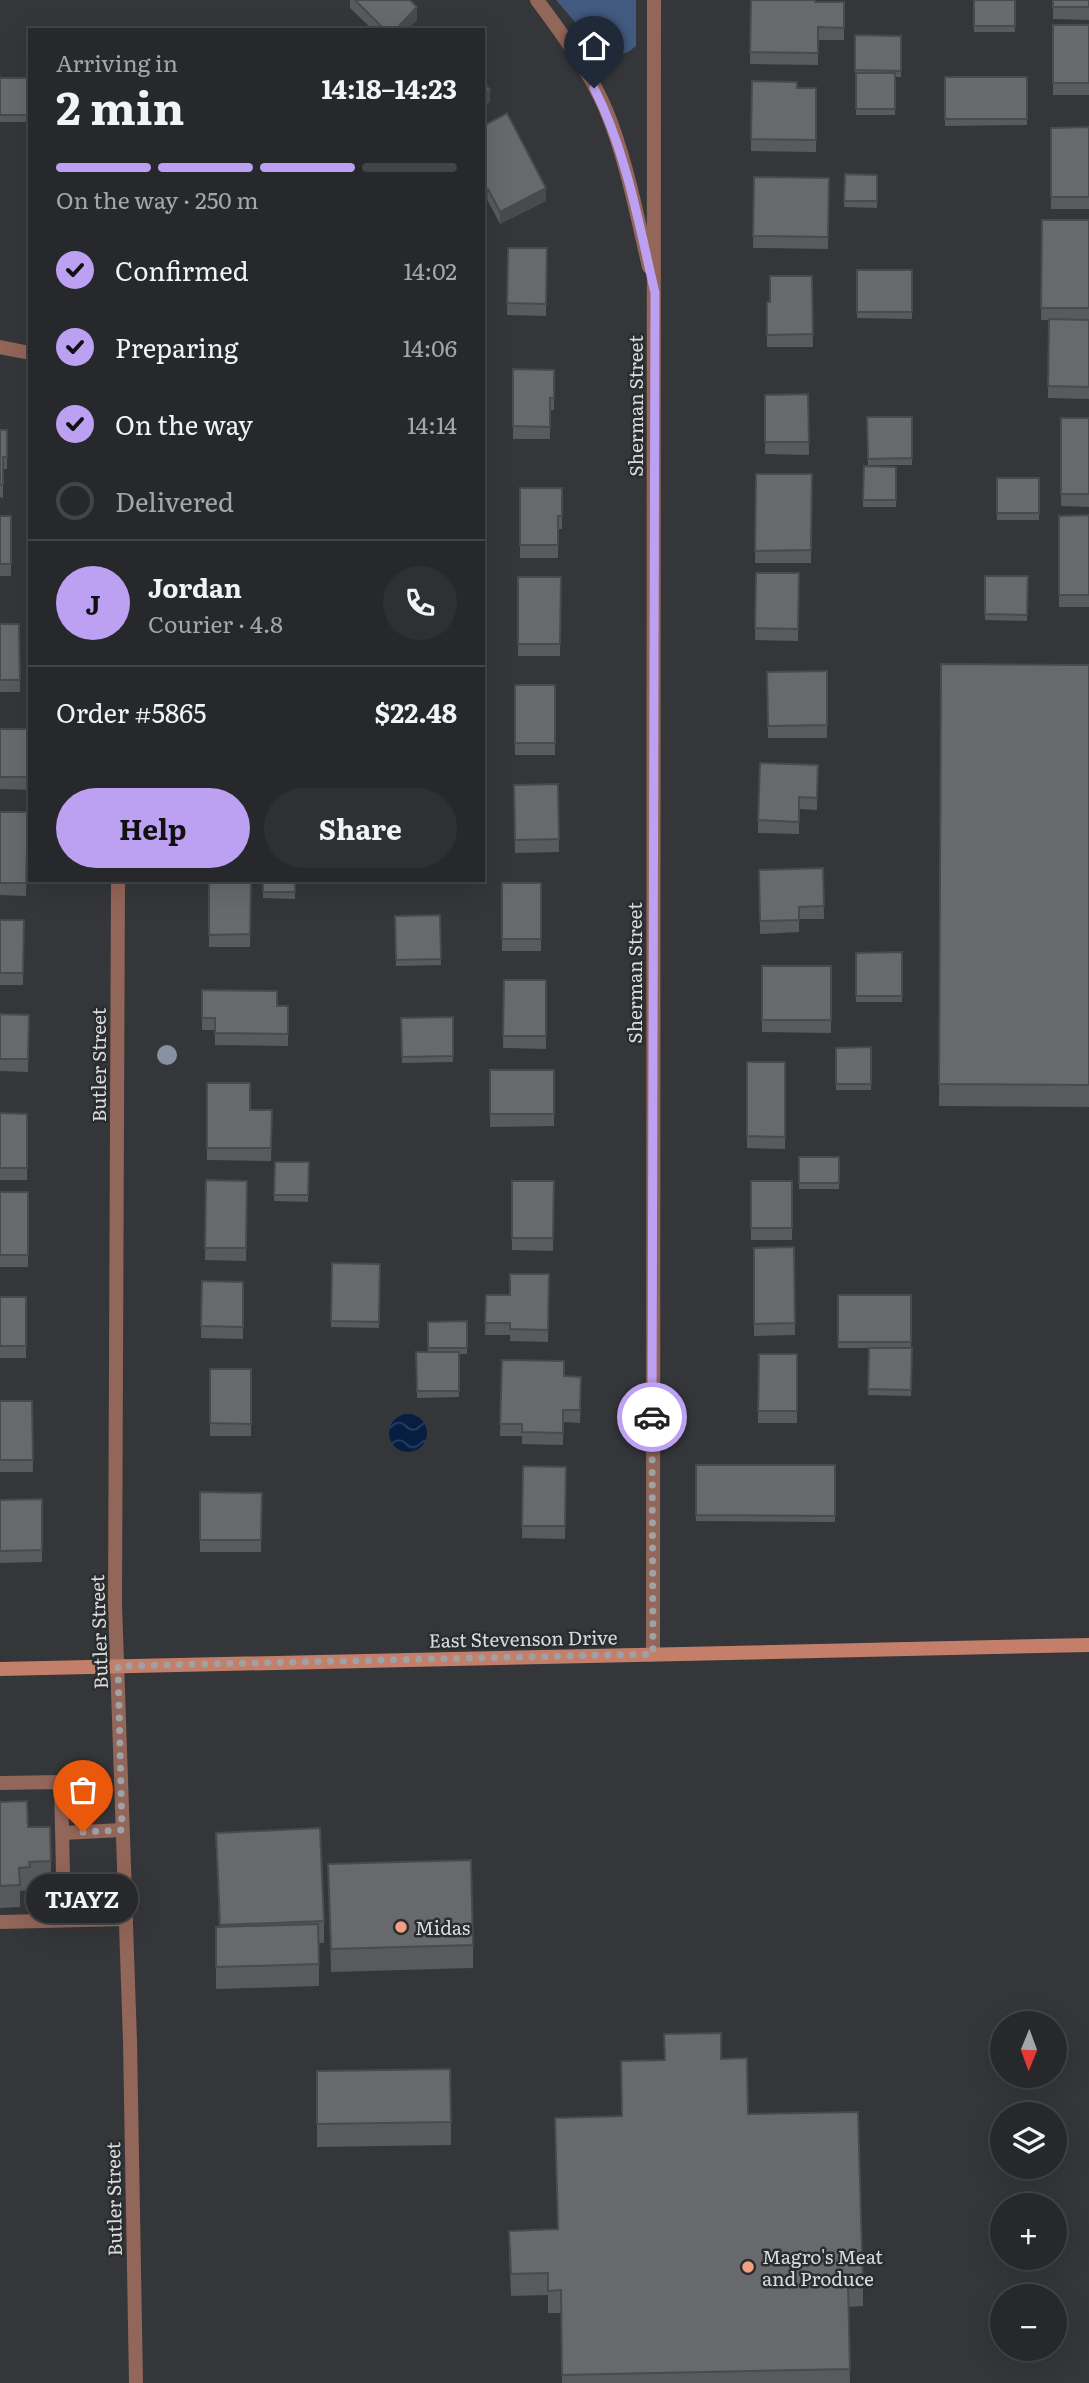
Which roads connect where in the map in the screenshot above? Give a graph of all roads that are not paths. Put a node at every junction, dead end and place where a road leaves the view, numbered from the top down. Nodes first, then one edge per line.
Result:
1 (537, 0) edge
2 (654, 0) edge
3 (655, 293) junction
4 (0, 346) edge
5 (28, 349) edge
6 (118, 882) edge
7 (1089, 1644) edge
8 (653, 1654) junction
9 (118, 1666) junction
10 (0, 1669) edge
11 (0, 1783) edge
12 (122, 1830) junction
13 (63, 1833) junction
14 (126, 1919) junction
15 (64, 1920) junction
16 (0, 1922) edge
17 (136, 2383) edge

1 - 3 street, Sherman Street
2 - 3 street, Sherman Street
3 - 8 street, Sherman Street
4 - 5 street
6 - 9 street, Butler Street
7 - 8 main road, East Stevenson Drive
8 - 9 main road, East Stevenson Drive
9 - 10 main road, East Stevenson Drive
9 - 12 street, Butler Street
11 - 13 street
12 - 13 street
12 - 14 street, Butler Street
13 - 15 street
14 - 15 street
14 - 17 street, Butler Street
15 - 16 street

